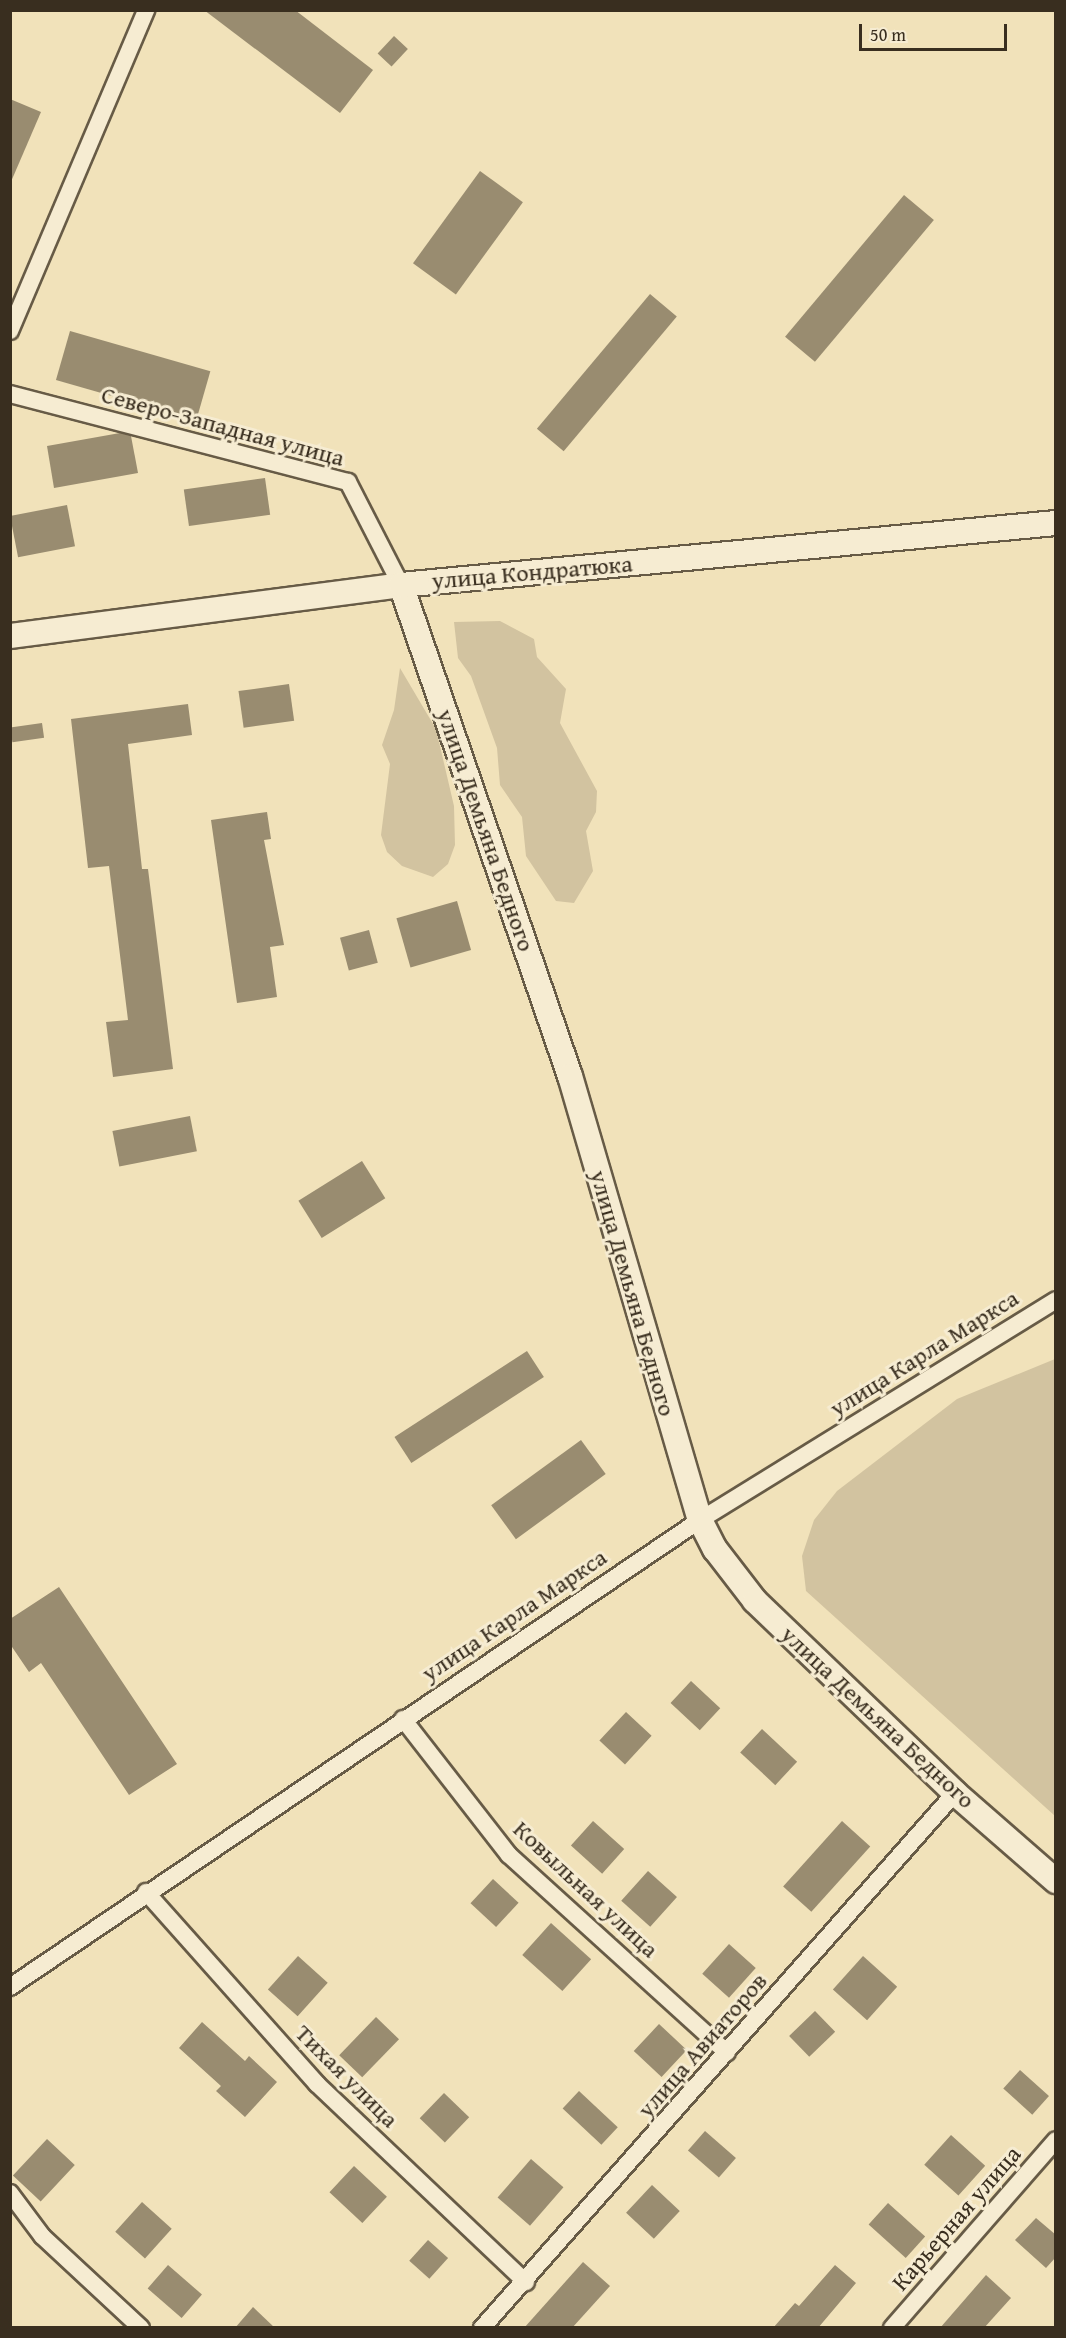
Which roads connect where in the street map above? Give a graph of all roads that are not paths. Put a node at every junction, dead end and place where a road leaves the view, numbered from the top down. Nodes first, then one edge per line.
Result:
1 (146, 10) edge
2 (10, 331) edge
3 (10, 394) edge
4 (1056, 523) edge
5 (401, 585) junction
6 (10, 636) edge
7 (1056, 1300) edge
8 (699, 1520) junction
9 (402, 1719) junction
10 (955, 1792) junction
11 (1056, 1881) edge
12 (146, 1892) junction
13 (10, 1987) edge
14 (727, 2053) junction
15 (1056, 2140) edge
16 (10, 2193) edge
17 (526, 2282) junction
18 (141, 2328) edge
19 (483, 2328) edge
20 (892, 2328) edge

1 - 2 street
3 - 5 street, Северо-Западная улица
4 - 5 street, улица Кондратюка
5 - 6 street, улица Кондратюка
5 - 8 street, улица Демьяна Бедного
7 - 8 street, улица Карла Маркса
8 - 9 street, улица Карла Маркса
8 - 10 street, улица Демьяна Бедного
9 - 12 street, улица Карла Маркса
9 - 14 street, Ковыльная улица
10 - 11 street, улица Демьяна Бедного
10 - 14 street, улица Авиаторов
12 - 13 street, улица Карла Маркса
12 - 17 street, Тихая улица
14 - 17 street, улица Авиаторов
15 - 20 street, Карьерная улица
16 - 18 street
17 - 19 street, улица Авиаторов

